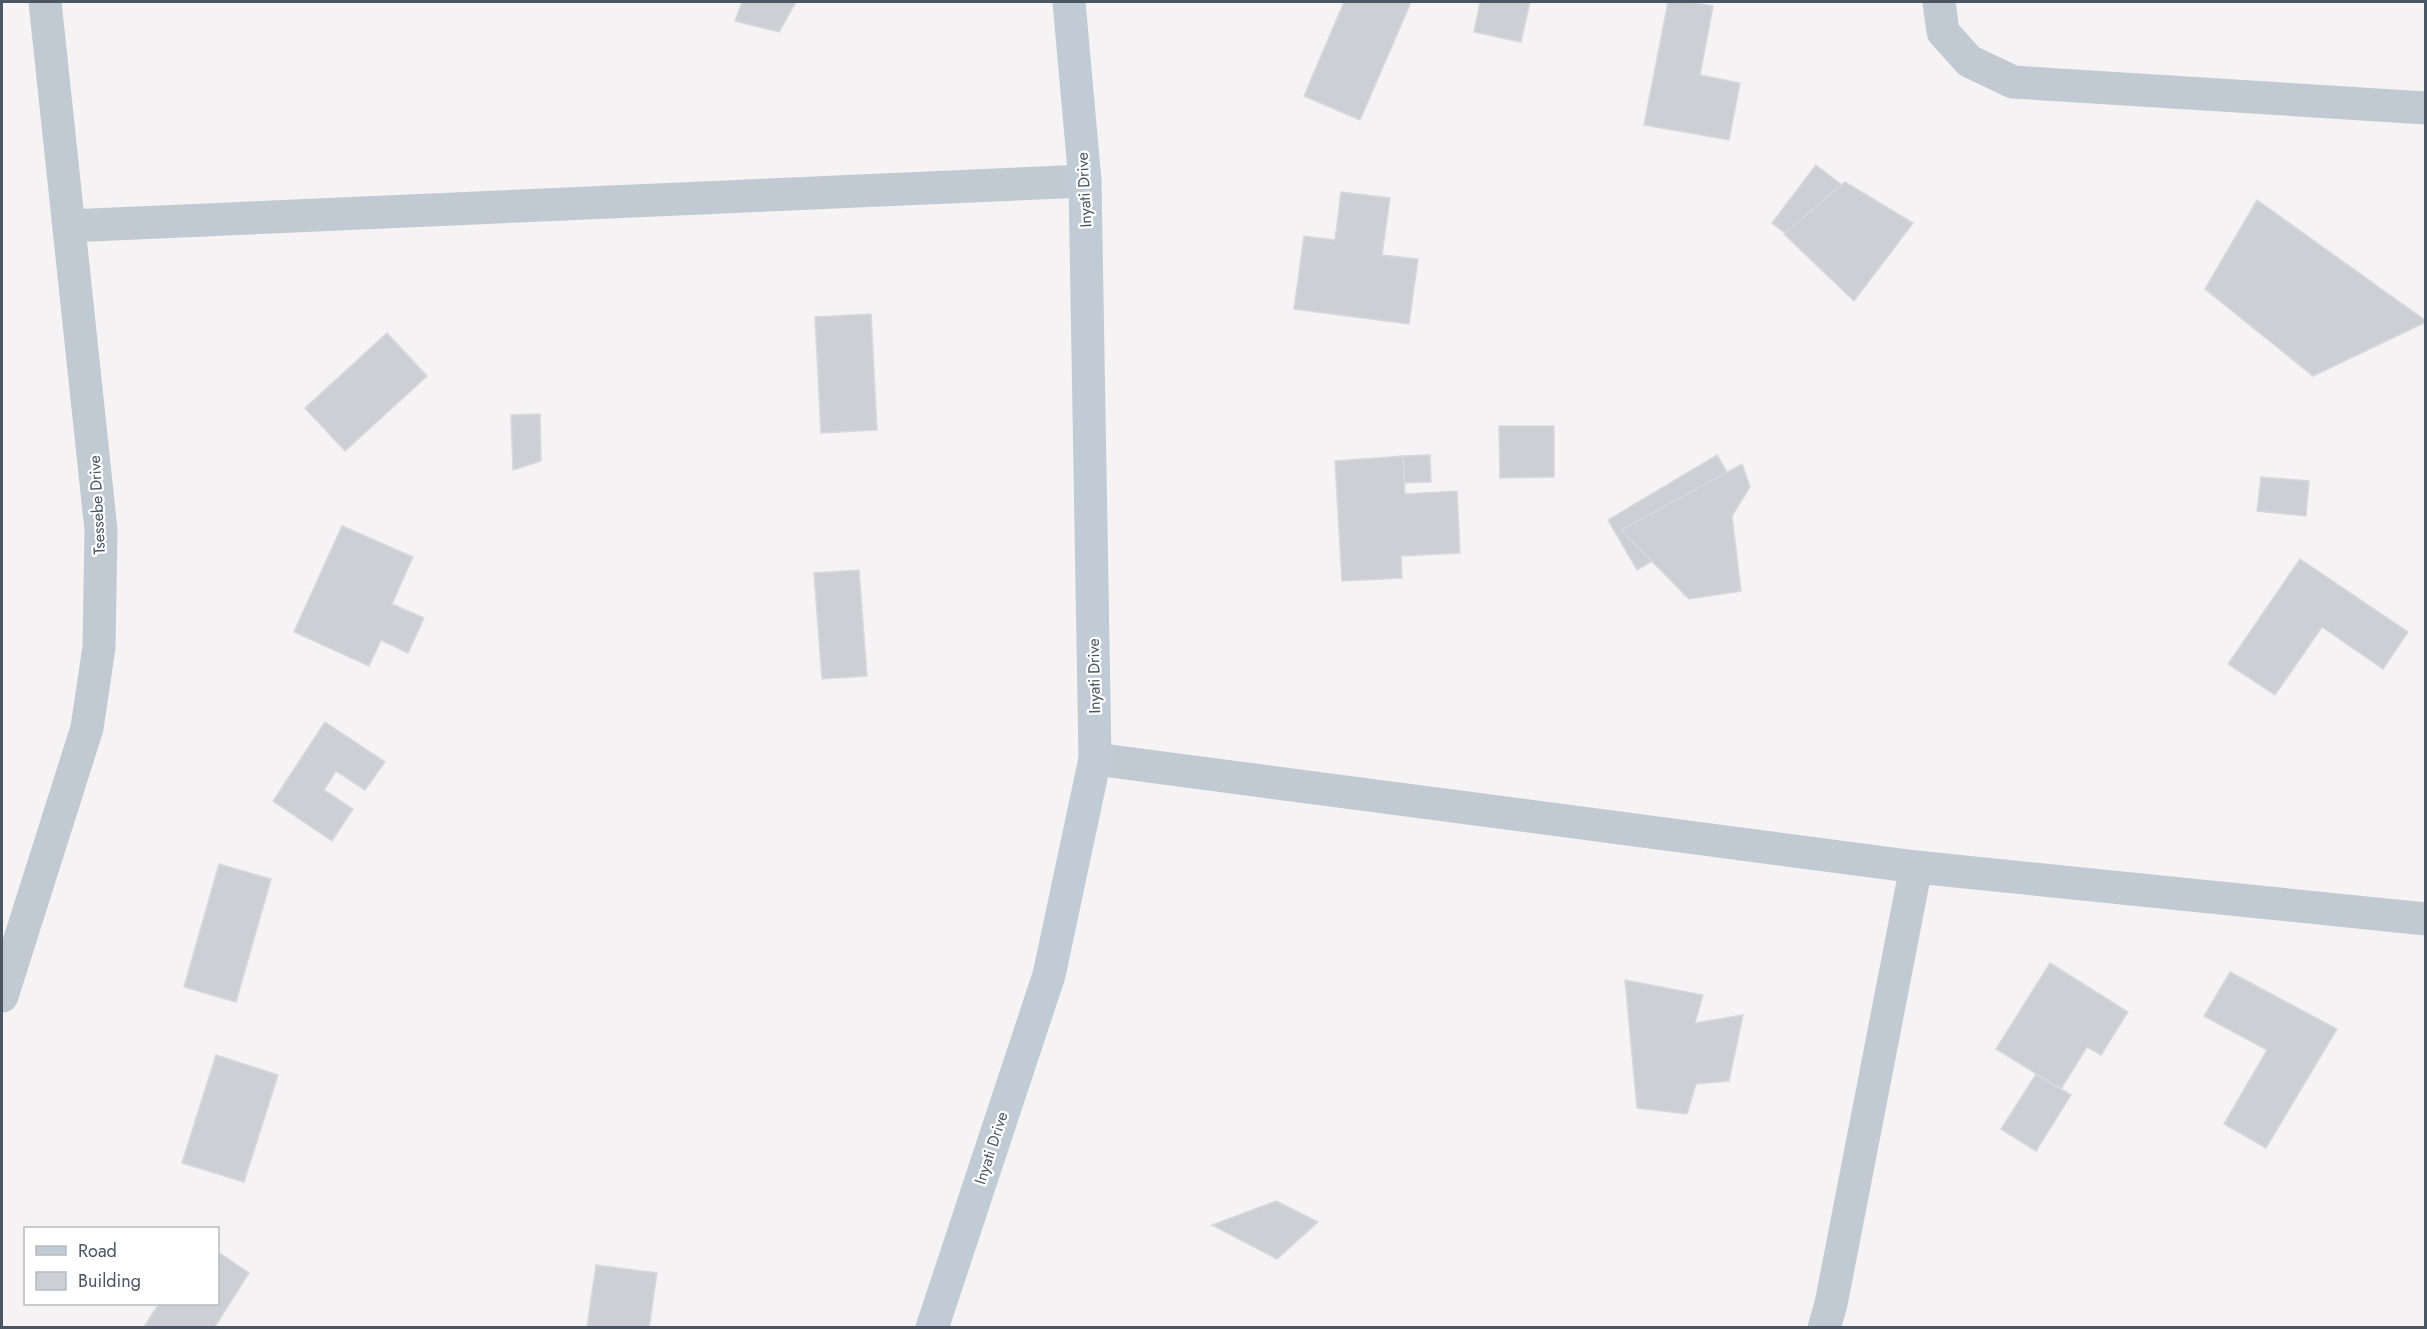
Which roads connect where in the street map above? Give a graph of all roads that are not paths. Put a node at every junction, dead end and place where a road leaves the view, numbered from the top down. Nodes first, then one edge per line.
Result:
1 (45, 2) edge
2 (1069, 2) edge
3 (1939, 2) edge
4 (2426, 108) edge
5 (1085, 181) junction
6 (69, 226) junction
7 (1095, 759) junction
8 (1916, 867) junction
9 (2426, 919) edge
10 (2, 996) edge
11 (932, 1328) edge
12 (1824, 1328) edge

1 - 6 street, Tsessebe Drive
2 - 5 street, Inyati Drive
3 - 4 street
5 - 6 street
5 - 7 street, Inyati Drive
6 - 10 street, Tsessebe Drive
7 - 8 street
7 - 11 street, Inyati Drive
8 - 9 street
8 - 12 street

